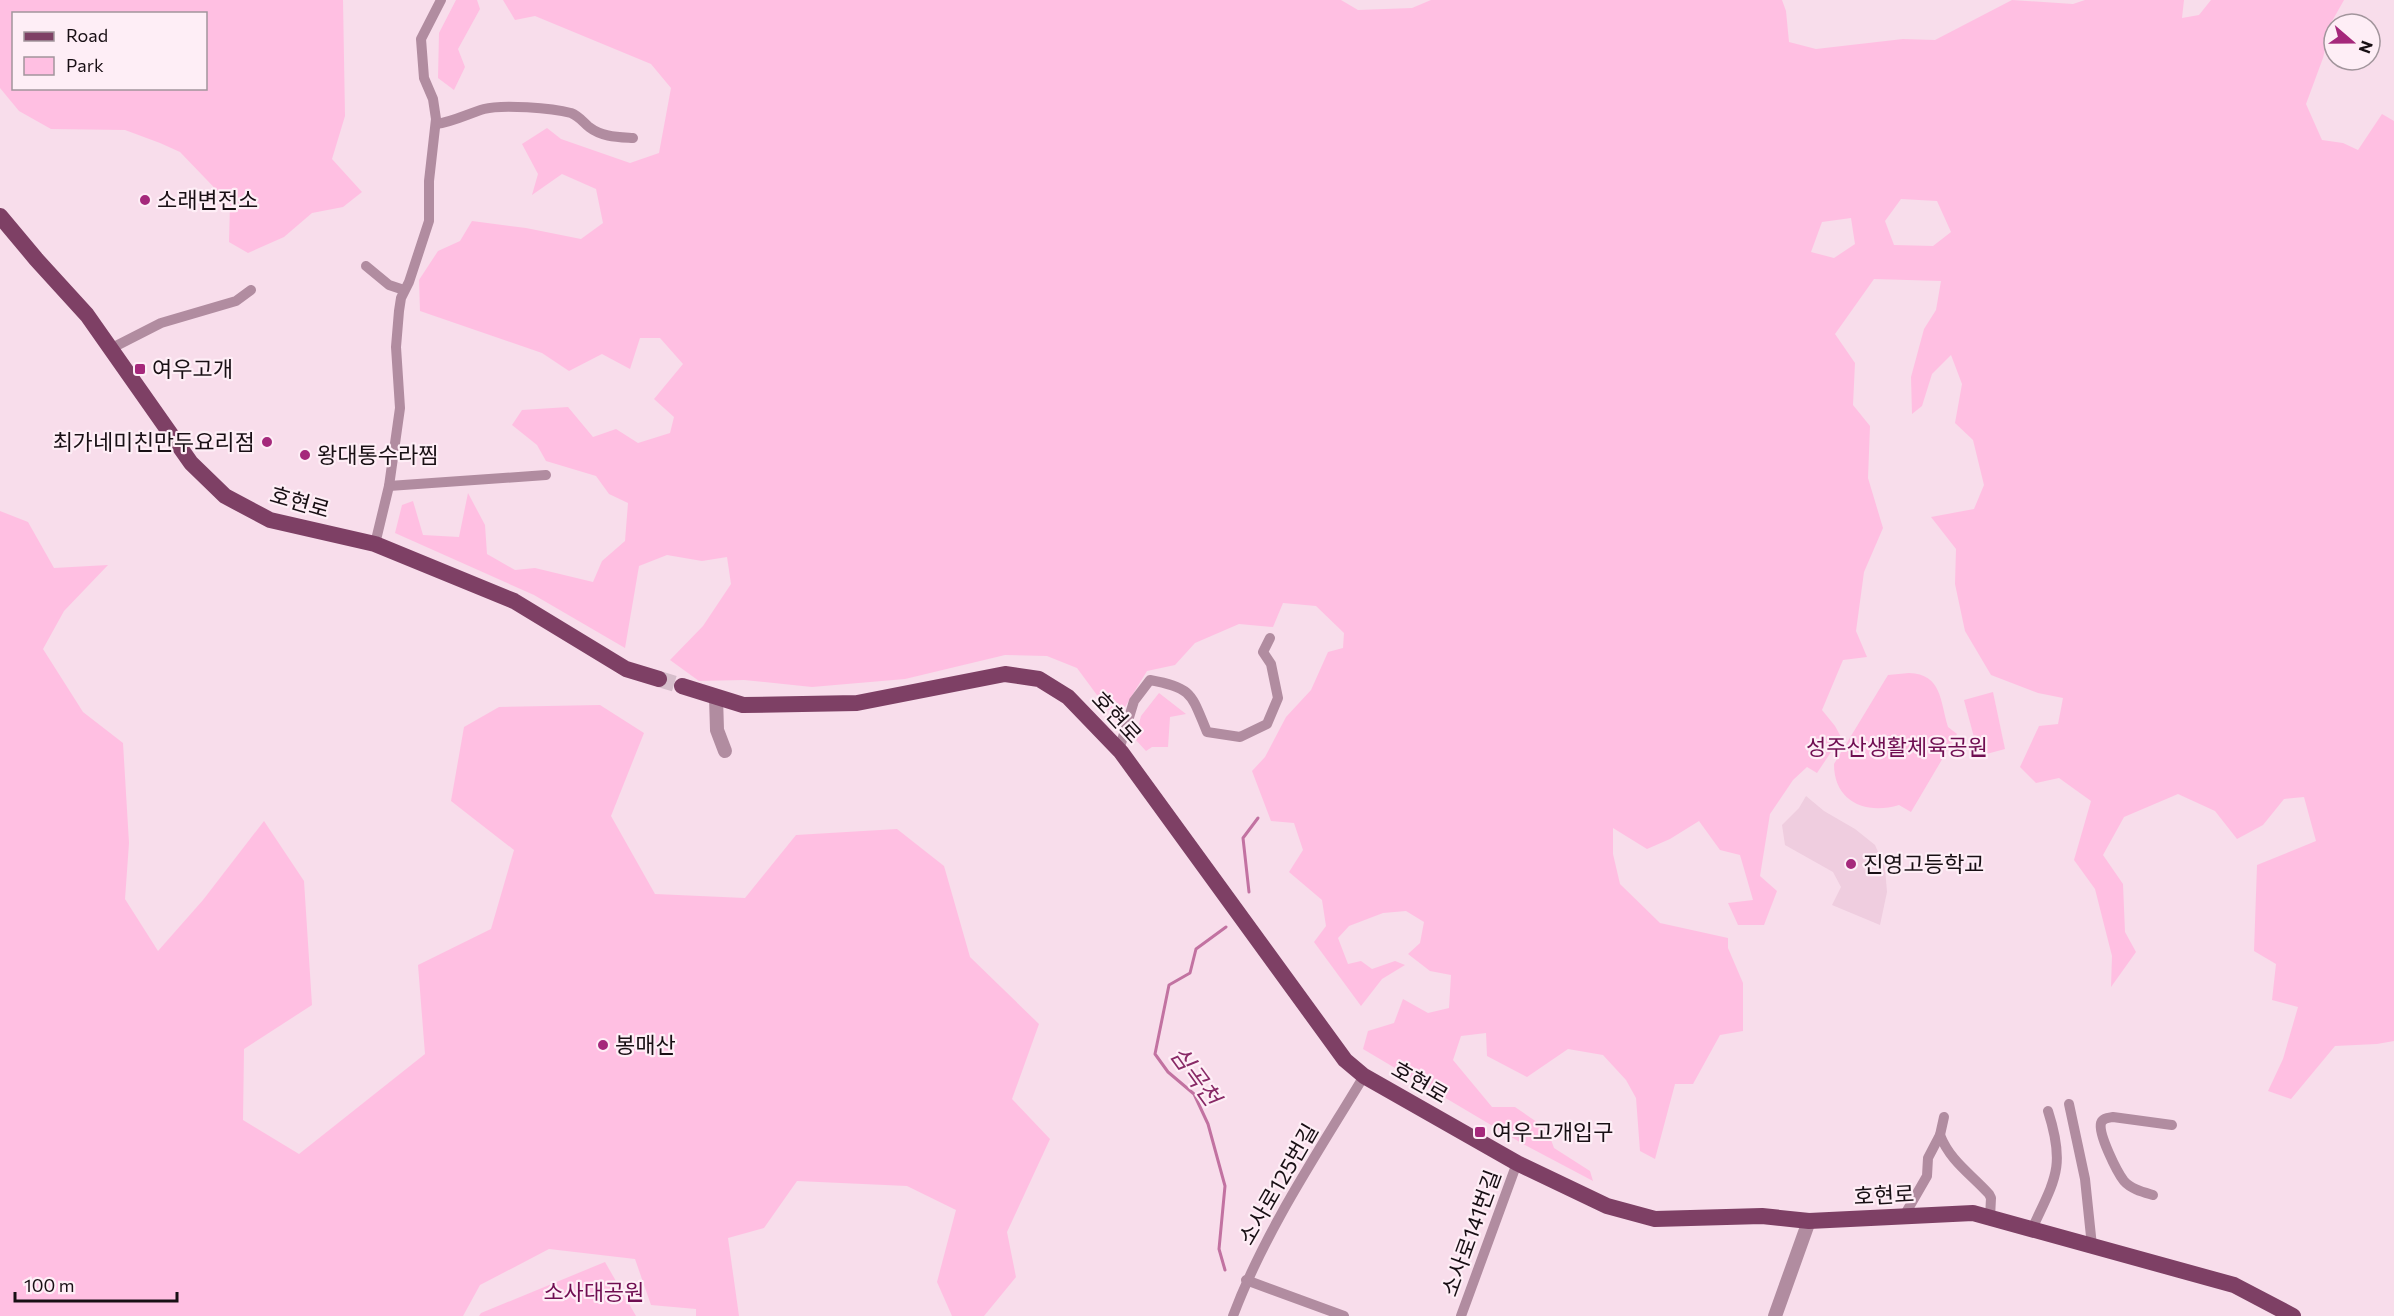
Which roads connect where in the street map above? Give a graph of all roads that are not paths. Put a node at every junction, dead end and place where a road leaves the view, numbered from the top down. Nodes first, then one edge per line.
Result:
1 (441, 0) edge
2 (436, 124) junction
3 (633, 138) dead end
4 (0, 216) edge
5 (366, 266) dead end
6 (251, 290) dead end
7 (404, 290) junction
8 (110, 349) junction
9 (546, 475) dead end
10 (388, 486) junction
11 (375, 544) junction
12 (1270, 638) dead end
13 (659, 679) tunnel mouth
14 (682, 686) tunnel mouth
15 (716, 697) junction
16 (1119, 750) junction
17 (725, 751) dead end
18 (1364, 1076) junction
19 (2069, 1104) dead end
20 (2048, 1111) dead end
21 (1944, 1117) dead end
22 (2172, 1125) dead end
23 (1940, 1135) junction
24 (1517, 1163) junction
25 (2153, 1195) dead end
26 (1904, 1216) junction
27 (1990, 1218) junction
28 (1809, 1221) junction
29 (2032, 1229) junction
30 (2092, 1246) junction
31 (1246, 1280) junction
32 (2291, 1315) edge
33 (1233, 1316) edge
34 (1344, 1316) edge
35 (1461, 1316) edge
36 (1775, 1316) edge

1 - 2 street
2 - 3 street
2 - 7 street
4 - 8 main road, 호현로
5 - 7 street
6 - 8 street
7 - 10 street
8 - 11 main road, 호현로
9 - 10 street
10 - 11 street
11 - 13 main road, 호현로
12 - 16 street
14 - 15 main road, 호현로
15 - 16 main road, 호현로
15 - 17 street
16 - 18 main road, 호현로
18 - 24 main road, 호현로
18 - 31 street, 소사로125번길
19 - 30 street
20 - 29 street
21 - 23 street
22 - 25 street
23 - 26 street
23 - 27 street
24 - 28 main road, 호현로
24 - 35 street, 소사로141번길
26 - 27 main road, 호현로
26 - 28 main road, 호현로
27 - 29 main road, 호현로
28 - 36 street
29 - 30 main road, 호현로
30 - 32 main road, 호현로
31 - 33 street, 소사로125번길
31 - 34 street

